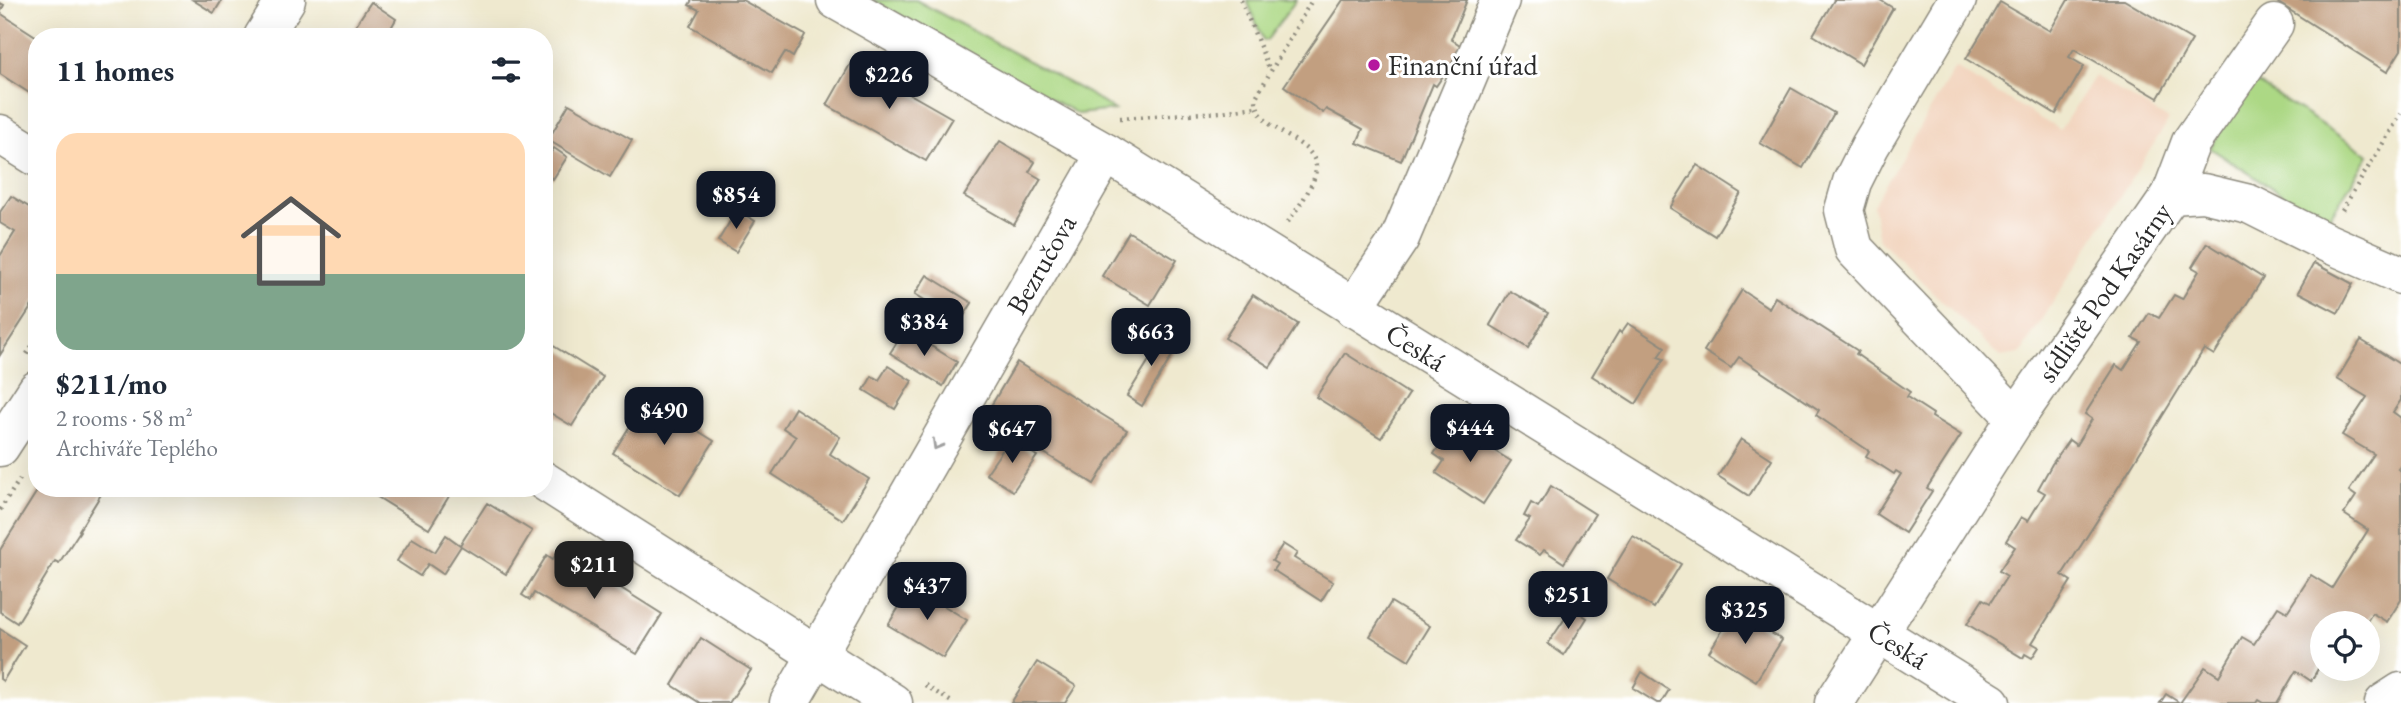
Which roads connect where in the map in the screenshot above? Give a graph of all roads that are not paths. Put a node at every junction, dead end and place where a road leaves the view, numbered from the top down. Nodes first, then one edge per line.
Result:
1 (286, 0) edge
2 (836, 0) edge
3 (1500, 0) edge
4 (1957, 0) edge
5 (2274, 24) dead end
6 (269, 28) edge
7 (0, 134) edge
8 (1109, 135) junction
9 (28, 151) edge
10 (2171, 195) junction
11 (2401, 275) edge
12 (1353, 308) junction
13 (28, 404) edge
14 (2015, 418) junction
15 (0, 447) edge
16 (553, 487) edge
17 (1880, 633) junction
18 (816, 655) junction
19 (2401, 692) edge
20 (789, 703) edge
21 (893, 703) edge
22 (1834, 703) edge
23 (1991, 703) edge
24 (2384, 703) edge

1 - 6 street
2 - 8 street, Česká
3 - 12 street
4 - 14 street
5 - 10 street
7 - 9 street
8 - 12 street, Česká
8 -> 18 street, Bezručova
10 - 11 street, sídliště Pod Kasárny
10 - 14 street, sídliště Pod Kasárny
12 - 17 street, Česká
13 - 15 street
14 - 17 street, sídliště Pod Kasárny
16 - 18 street
17 - 22 street, sídliště Pod Kasárny
17 - 23 street, Česká
18 - 20 street, Bezručova
18 - 21 street
19 - 24 street

